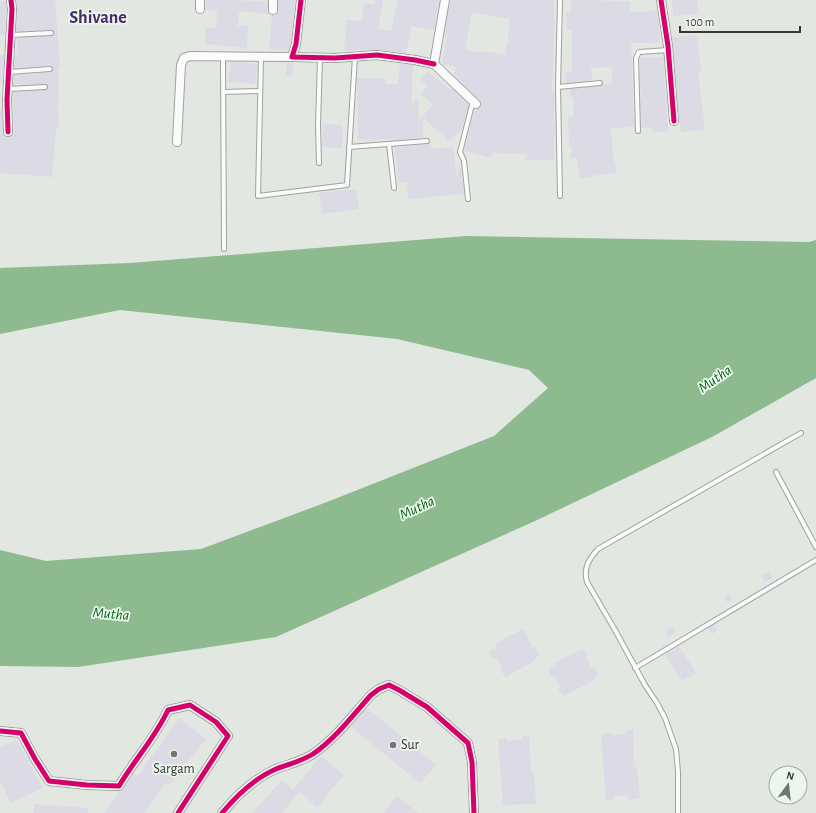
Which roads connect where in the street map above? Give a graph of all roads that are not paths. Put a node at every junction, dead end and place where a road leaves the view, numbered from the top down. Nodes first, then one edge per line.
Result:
1 (11, 0) edge
2 (273, 0) edge
3 (301, 0) edge
4 (445, 0) edge
5 (560, 0) edge
6 (661, 0) edge
7 (273, 10) dead end
8 (51, 33) dead end
9 (11, 35) junction
10 (668, 50) junction
11 (223, 56) junction
12 (261, 56) junction
13 (292, 57) junction
14 (320, 57) junction
15 (355, 57) junction
16 (434, 64) junction
17 (50, 69) dead end
18 (9, 72) junction
19 (600, 83) dead end
20 (45, 86) dead end
21 (558, 87) junction
22 (8, 89) junction
23 (260, 91) junction
24 (223, 92) junction
25 (474, 103) joint
26 (674, 121) dead end
27 (638, 131) dead end
28 (8, 132) dead end
29 (427, 141) dead end
30 (177, 142) dead end
31 (389, 144) junction
32 (349, 147) junction
33 (319, 163) dead end
34 (394, 188) dead end
35 (560, 196) dead end
36 (468, 199) dead end
37 (224, 249) dead end
38 (801, 433) dead end
39 (776, 472) dead end
40 (816, 547) edge
41 (816, 560) edge
42 (635, 668) junction
43 (0, 731) edge
44 (178, 813) edge
45 (222, 813) edge
46 (474, 813) edge
47 (678, 813) edge

1 - 9 street
2 - 7 street
3 - 13 street
4 - 16 street
5 - 21 lane
6 - 10 street
8 - 9 lane
9 - 18 street
10 - 26 street
10 - 27 lane
11 - 12 street
11 - 24 lane
11 - 30 street
12 - 13 street
12 - 23 lane
13 - 14 street
14 - 15 street
14 - 33 lane
15 - 16 street
15 - 32 lane
16 - 25 street
17 - 18 lane
18 - 22 street
19 - 21 lane
20 - 22 lane
21 - 35 lane
22 - 28 street
23 - 24 lane
23 - 32 lane
24 - 37 lane
25 - 36 lane
29 - 31 lane
31 - 32 lane
31 - 34 lane
38 - 42 lane
39 - 40 lane
41 - 42 lane
42 - 47 lane
43 - 44 street
45 - 46 street

